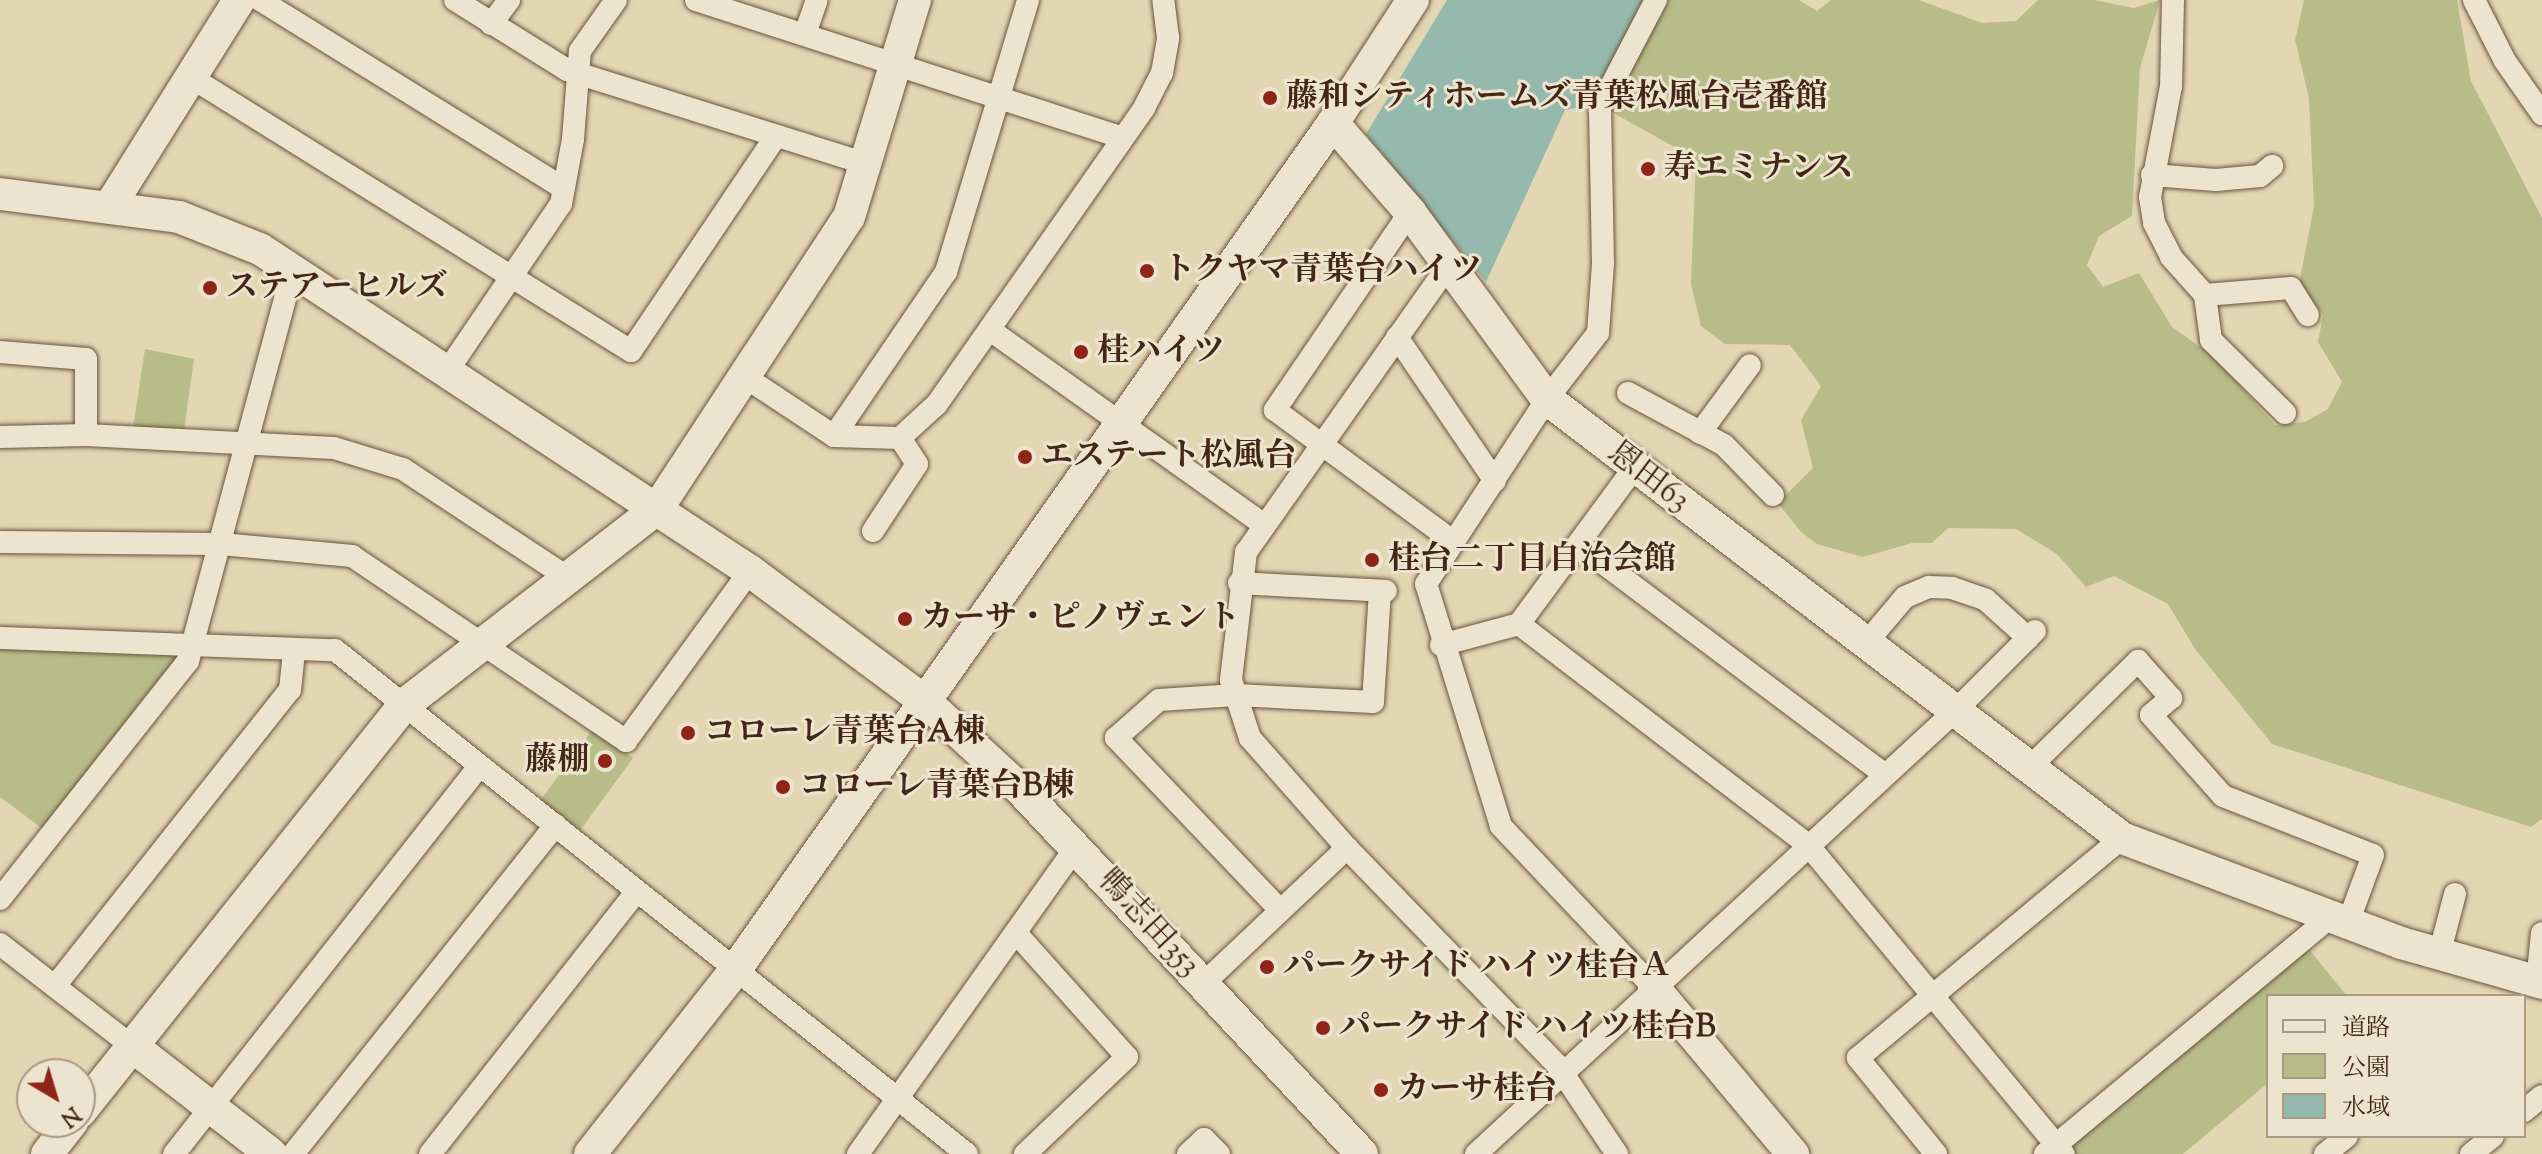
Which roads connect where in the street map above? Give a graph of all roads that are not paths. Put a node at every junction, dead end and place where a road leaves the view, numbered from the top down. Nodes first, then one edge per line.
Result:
1 (239, 0) edge
2 (260, 0) edge
3 (455, 0) edge
4 (509, 0) edge
5 (616, 0) edge
6 (696, 0) edge
7 (817, 0) edge
8 (915, 0) edge
9 (1028, 0) edge
10 (1163, 0) edge
11 (1413, 0) edge
12 (1656, 0) edge
13 (2173, 0) edge
14 (2474, 0) edge
15 (491, 24) junction
16 (805, 34) junction
17 (895, 64) junction
18 (574, 73) junction
19 (192, 78) junction
20 (1000, 97) junction
21 (2542, 114) edge
22 (1333, 123) junction
23 (1121, 137) junction
24 (774, 139) junction
25 (863, 163) junction
26 (2272, 166) dead end
27 (2152, 175) junction
28 (563, 188) junction
29 (0, 194) edge
30 (110, 206) junction
31 (1410, 212) junction
32 (1448, 266) junction
33 (293, 269) junction
34 (512, 277) junction
35 (2205, 295) junction
36 (2308, 315) dead end
37 (990, 330) junction
38 (1397, 337) junction
39 (0, 352) edge
40 (1750, 365) dead end
41 (448, 370) junction
42 (745, 377) junction
43 (1628, 393) dead end
44 (1547, 399) junction
45 (2285, 413) dead end
46 (1122, 423) junction
47 (1700, 433) junction
48 (86, 435) junction
49 (834, 436) junction
50 (0, 437) edge
51 (900, 438) junction
52 (249, 442) junction
53 (1319, 445) junction
54 (1634, 468) junction
55 (1495, 481) junction
56 (1773, 495) dead end
57 (657, 509) junction
58 (1263, 524) junction
59 (873, 531) dead end
60 (0, 542) edge
61 (1454, 542) junction
62 (221, 544) junction
63 (1579, 545) junction
64 (750, 571) junction
65 (568, 578) junction
66 (1239, 583) junction
67 (1519, 624) junction
68 (0, 638) edge
69 (485, 641) junction
70 (1867, 642) junction
71 (192, 645) junction
72 (1441, 645) junction
73 (294, 651) junction
74 (1236, 695) junction
75 (926, 702) junction
76 (404, 705) junction
77 (1955, 711) junction
78 (479, 767) junction
79 (2029, 768) junction
80 (1884, 774) junction
81 (556, 825) junction
82 (2122, 838) junction
83 (1808, 845) junction
84 (1076, 847) junction
85 (1347, 848) junction
86 (636, 892) junction
87 (0, 899) edge
88 (2457, 907) dead end
89 (1280, 910) junction
90 (2339, 920) junction
91 (1016, 933) junction
92 (2542, 933) edge
93 (0, 944) edge
94 (2439, 955) junction
95 (736, 969) junction
96 (1204, 983) junction
97 (2528, 985) edge
98 (55, 986) junction
99 (1654, 988) junction
100 (1930, 994) junction
101 (132, 1046) junction
102 (1561, 1075) junction
103 (96, 1092) edge
104 (2542, 1096) edge
105 (898, 1098) junction
106 (210, 1107) junction
107 (2526, 1109) edge
108 (60, 1138) edge
109 (2345, 1138) edge
110 (2491, 1138) edge
111 (2055, 1151) edge
112 (2329, 1153) edge
113 (47, 1154) edge
114 (174, 1154) edge
115 (271, 1154) edge
116 (293, 1154) edge
117 (430, 1154) edge
118 (590, 1154) edge
119 (858, 1154) edge
120 (967, 1154) edge
121 (1025, 1154) edge
122 (1188, 1154) edge
123 (1219, 1154) edge
124 (1362, 1154) edge
125 (1476, 1154) edge
126 (1617, 1154) edge
127 (1793, 1154) edge
128 (1936, 1154) edge
129 (2471, 1154) edge

1 - 19 street
2 - 28 street
3 - 15 street
4 - 15 street
5 - 18 street
6 - 16 street
7 - 16 street
8 - 17 street
9 - 20 street
10 - 23 street
11 - 22 street
12 - 44 street
13 - 27 street
14 - 21 street
15 - 18 street
16 - 17 street
17 - 20 street
17 - 25 street
18 - 24 street
18 - 28 street
19 - 30 street
19 - 34 street
20 - 23 street
20 - 49 street
22 - 31 street, 恩田63 / 恩田63
22 - 46 street
23 - 37 street
24 - 25 street
24 - 34 street
25 - 42 street
26 - 27 street
27 - 35 street
28 - 34 street
29 - 30 street, 鴨志田353
30 - 33 street, 鴨志田353
31 - 32 street, 恩田63 / 恩田63
31 - 53 street
32 - 38 street
32 - 44 street, 恩田63 / 恩田63
33 - 41 street, 鴨志田353
33 - 52 street
34 - 41 street
35 - 36 street
35 - 45 street
37 - 46 street
37 - 51 street
38 - 53 street
38 - 55 street
39 - 48 street
40 - 47 street
41 - 57 street, 鴨志田353
42 - 49 street
42 - 57 street
43 - 47 street
44 - 54 street, 恩田63 / 恩田63
44 - 55 street
46 - 58 street
46 - 75 street
47 - 56 street
48 - 50 street
48 - 52 street
49 - 51 street
51 - 59 street
52 - 62 street
52 - 65 street
53 - 58 street
53 - 61 street
54 - 63 street
54 - 70 street, 恩田63 / 恩田63
55 - 61 street
57 - 64 street, 鴨志田353
57 - 65 street
58 - 66 street
60 - 62 street
61 - 72 street
62 - 69 street
62 - 71 street
63 - 67 street
63 - 80 street
64 - 69 street
64 - 75 street, 鴨志田353
65 - 69 street
66 - 74 street
66 - 74 street
67 - 72 street
67 - 83 street
68 - 71 street
69 - 76 street
70 - 77 street, 恩田63 / 恩田63
70 - 77 street
71 - 73 street
71 - 87 street
72 - 99 street
73 - 76 street
73 - 98 street
74 - 85 street
74 - 89 street
75 - 84 street, 鴨志田353 / 鴨志田353
75 - 95 street
76 - 78 street
76 - 101 street
77 - 79 street, 恩田63 / 恩田63
77 - 80 street
78 - 81 street
78 - 106 street
79 - 82 street, 恩田63
79 - 90 street
80 - 83 street
81 - 86 street
81 - 116 street
82 - 90 street, 恩田63
82 - 100 street
83 - 99 street
83 - 100 street
84 - 91 street
84 - 96 street, 鴨志田353 / 鴨志田353
85 - 89 street
85 - 102 street
86 - 95 street
86 - 117 street
88 - 94 street
89 - 96 street
90 - 94 street, 恩田63
90 - 111 street
91 - 105 street
91 - 121 street
92 - 97 street
93 - 98 street
94 - 97 street, 恩田63
95 - 105 street
95 - 118 street
96 - 124 street, 鴨志田353 / 鴨志田353
98 - 101 street
99 - 102 street
99 - 127 street
100 - 111 street
100 - 128 street
101 - 103 street
101 - 106 street
102 - 125 street
102 - 126 street
104 - 107 street
105 - 119 street
105 - 120 street
106 - 114 street
106 - 115 street
108 - 113 street
109 - 112 street
110 - 129 street
122 - 123 street

